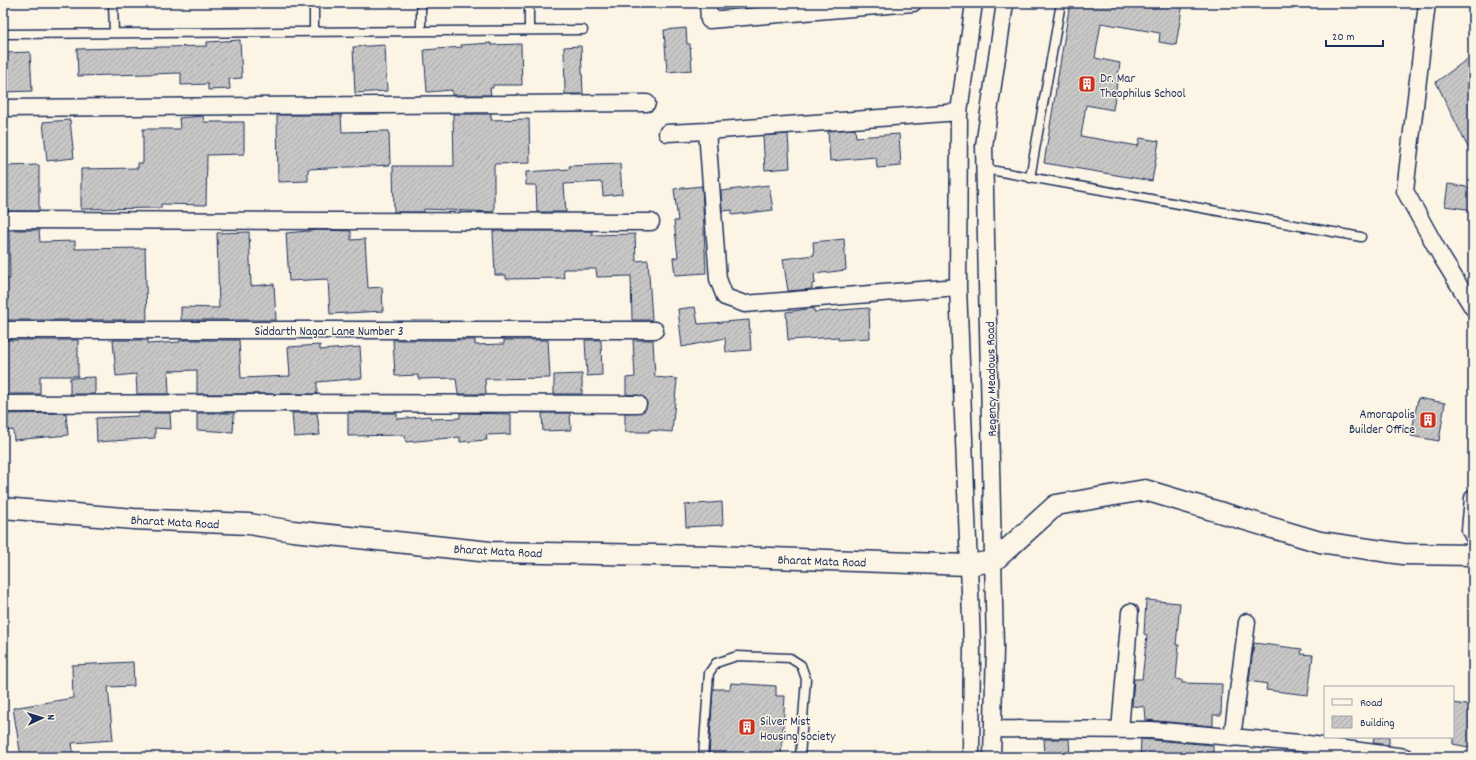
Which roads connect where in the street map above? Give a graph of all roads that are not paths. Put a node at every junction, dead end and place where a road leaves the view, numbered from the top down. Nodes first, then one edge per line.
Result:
1 (113, 3) edge
2 (314, 3) edge
3 (421, 3) edge
4 (529, 3) edge
5 (708, 3) edge
6 (913, 3) edge
7 (974, 3) edge
8 (1005, 3) edge
9 (1061, 3) edge
10 (1427, 3) edge
11 (529, 30) junction
12 (583, 30) dead end
13 (421, 31) junction
14 (314, 32) junction
15 (114, 33) junction
16 (3, 34) edge
17 (646, 103) dead end
18 (3, 108) edge
19 (959, 112) junction
20 (707, 131) junction
21 (667, 133) dead end
22 (985, 169) junction
23 (1030, 178) junction
24 (3, 220) edge
25 (651, 222) dead end
26 (1361, 237) dead end
27 (958, 287) junction
28 (1473, 308) edge
29 (3, 330) edge
30 (656, 330) dead end
31 (3, 404) edge
32 (638, 404) dead end
33 (1473, 498) edge
34 (3, 508) edge
35 (1473, 536) edge
36 (1473, 554) edge
37 (994, 560) junction
38 (968, 565) junction
39 (1130, 612) dead end
40 (1247, 622) dead end
41 (993, 729) junction
42 (1120, 730) junction
43 (1232, 738) junction
44 (703, 757) edge
45 (800, 757) edge
46 (971, 757) edge
47 (992, 757) edge
48 (1405, 757) edge

1 - 15 lane
2 - 14 lane
3 - 13 lane
4 - 11 lane
5 - 6 street
7 - 19 street
8 - 22 street, Regency Meadows Road
9 - 23 lane
10 - 28 street
11 - 12 lane
11 - 13 lane
13 - 14 lane
14 - 15 lane
15 - 16 lane
17 - 18 street
19 - 20 street
19 - 27 street
20 - 21 street
20 - 27 street
22 - 23 lane
22 - 37 street, Regency Meadows Road
23 - 26 lane
24 - 25 street
27 - 38 street
29 - 30 street, Siddarth Nagar Lane Number 3
31 - 32 street
33 - 35 street
34 - 38 street, Bharat Mata Road
36 - 37 street
37 - 38 street, Bharat Mata Road
37 - 41 street, Regency Meadows Road
38 - 46 street
39 - 42 street
40 - 43 street
41 - 42 street
41 - 47 street, Regency Meadows Road
42 - 43 street
43 - 48 street
44 - 45 lane

